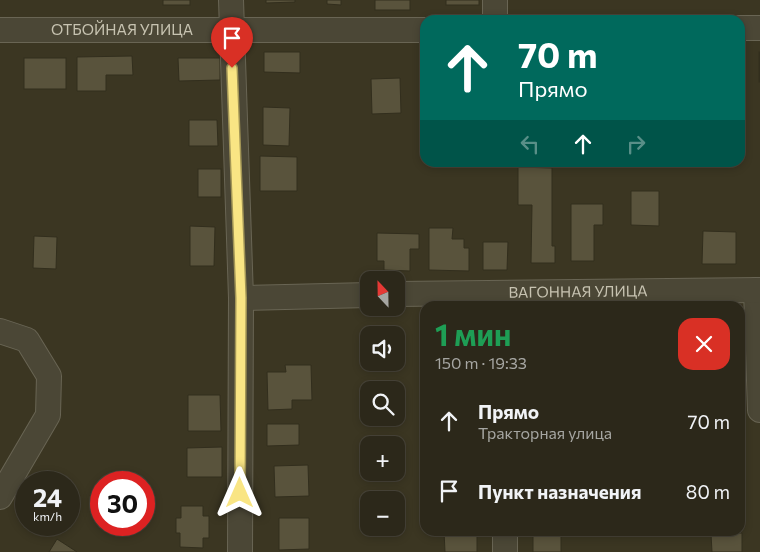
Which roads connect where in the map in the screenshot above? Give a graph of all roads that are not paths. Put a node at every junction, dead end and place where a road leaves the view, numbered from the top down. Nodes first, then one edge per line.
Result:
1 (231, 0) edge
2 (495, 0) edge
3 (495, 15) edge
4 (745, 28) edge
5 (760, 28) edge
6 (0, 30) edge
7 (231, 30) junction
8 (420, 30) edge
9 (758, 290) edge
10 (405, 294) edge
11 (360, 295) edge
12 (241, 298) junction
13 (498, 299) edge
14 (0, 331) edge
15 (760, 410) edge
16 (0, 497) edge
17 (505, 536) edge
18 (240, 552) edge
19 (505, 552) edge

1 - 7 street
2 - 3 street
4 - 5 street
6 - 7 street, ОТБОЙНАЯ УЛИЦА
7 - 8 street, ОТБОЙНАЯ УЛИЦА
7 - 12 street
9 - 13 street, ВАГОННАЯ УЛИЦА
9 - 15 street
10 - 13 street, ВАГОННАЯ УЛИЦА
11 - 12 street
12 - 18 street
14 - 16 street
17 - 19 street

